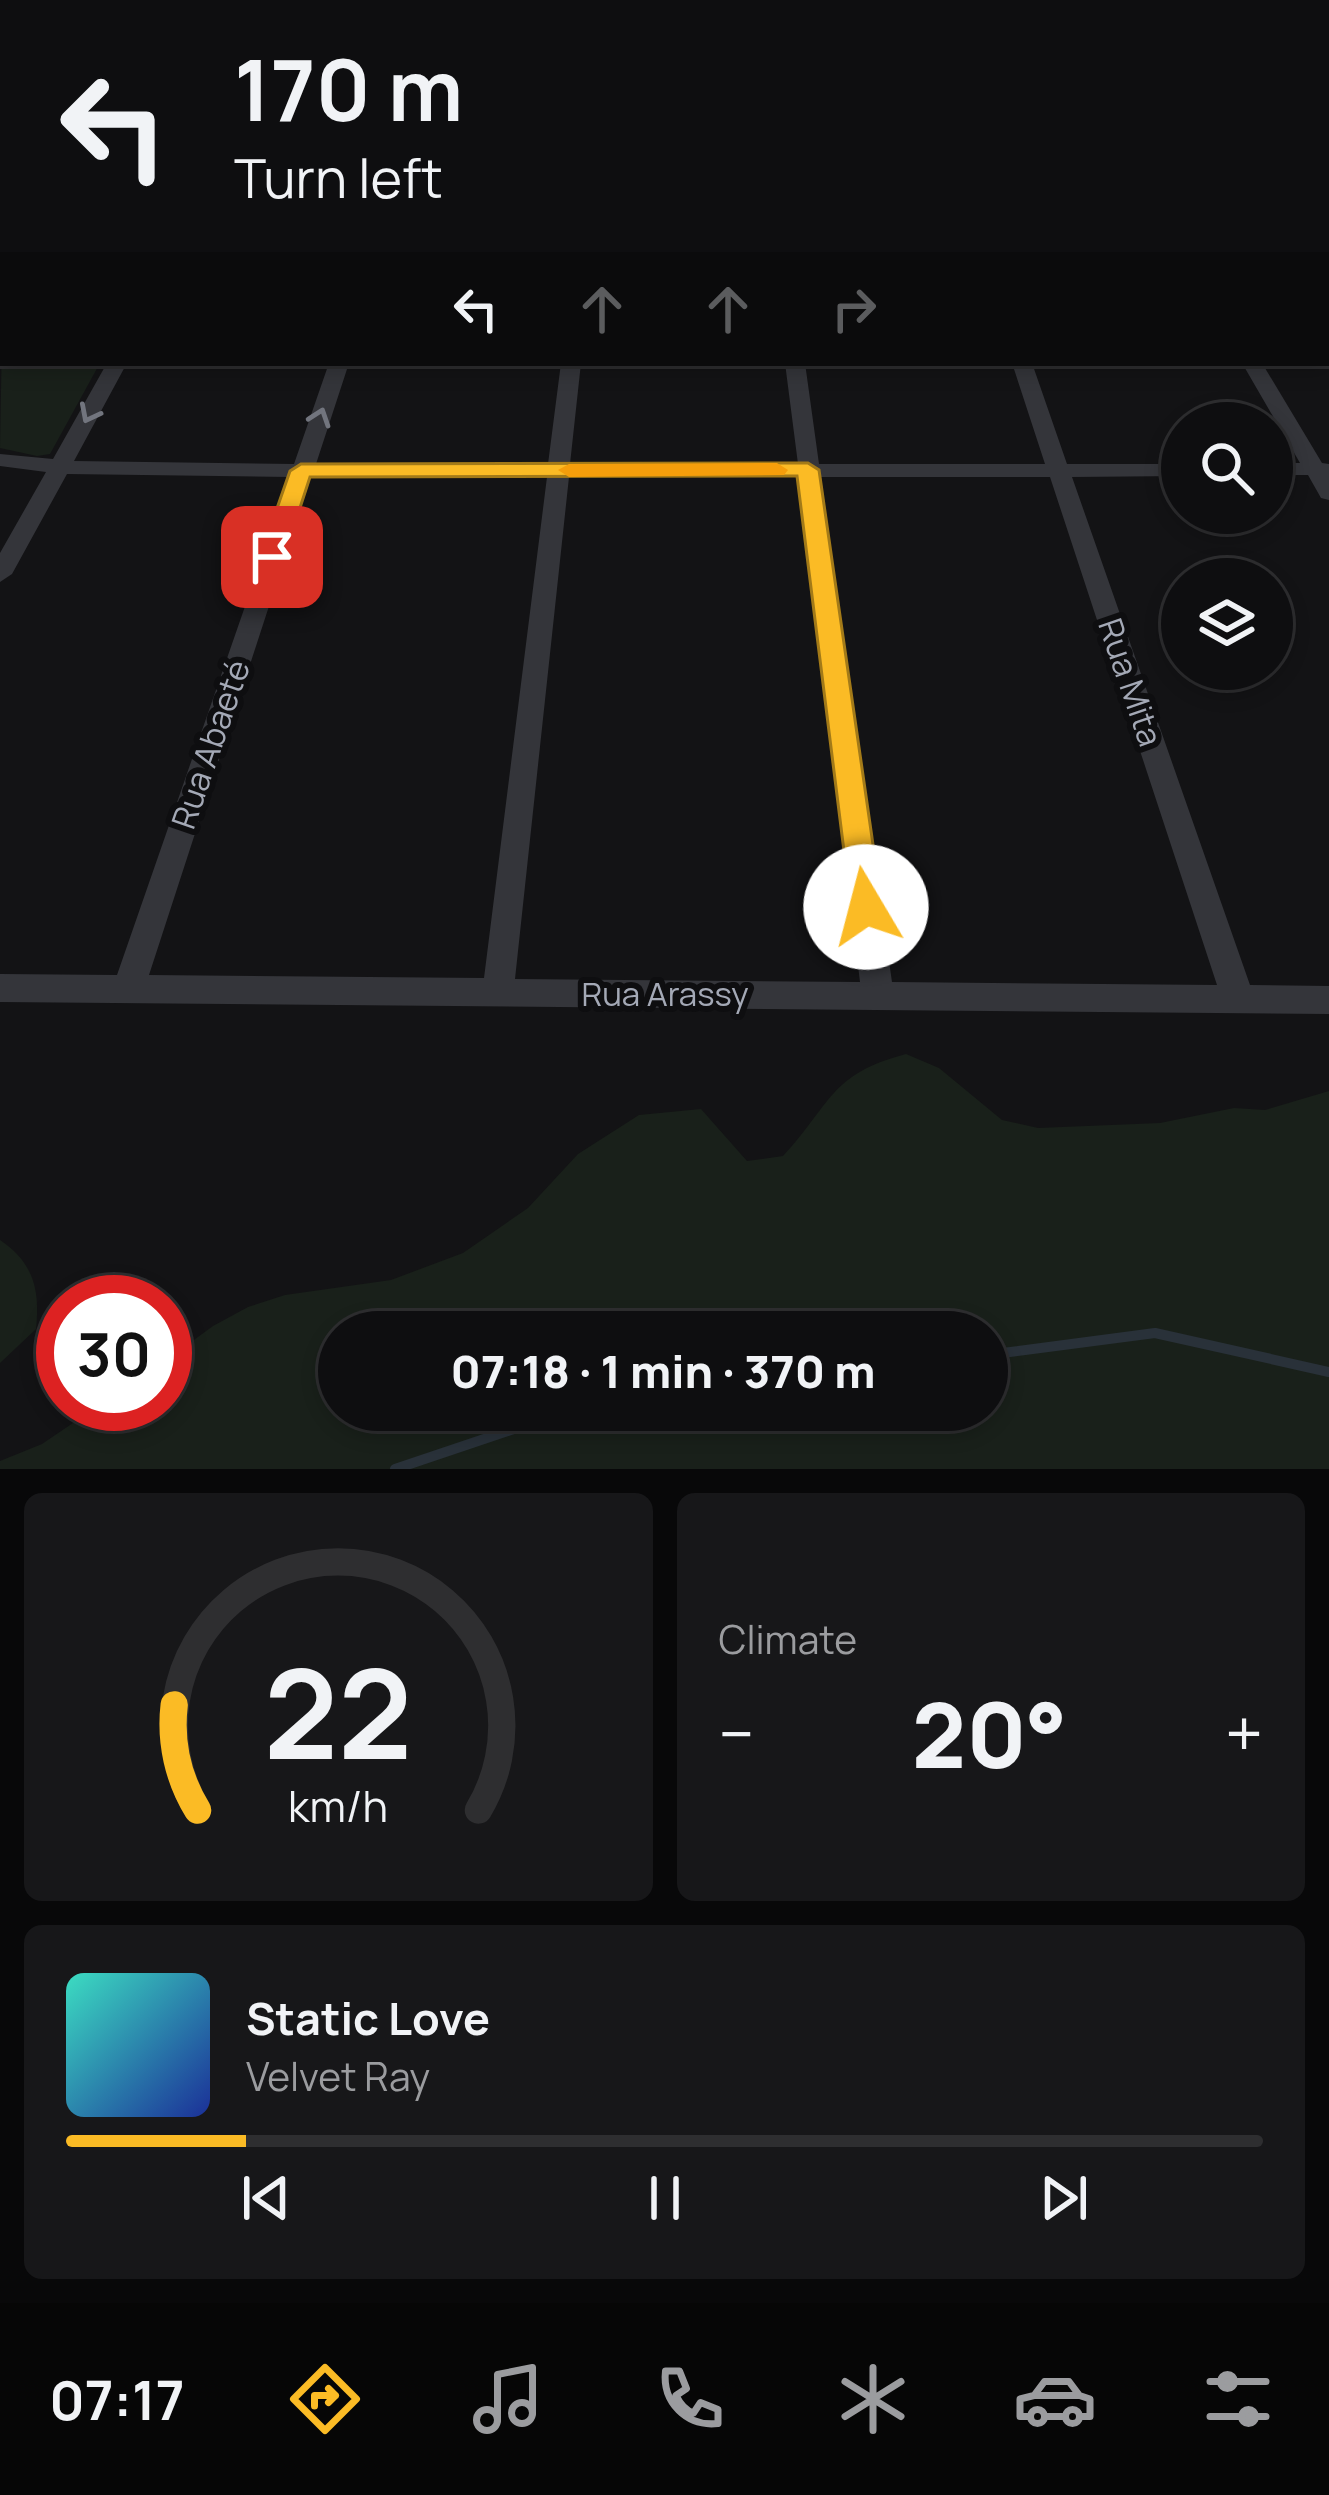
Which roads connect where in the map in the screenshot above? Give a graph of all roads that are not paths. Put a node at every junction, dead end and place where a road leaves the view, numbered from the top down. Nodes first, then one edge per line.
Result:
1 (115, 366) edge
2 (338, 366) edge
3 (571, 366) edge
4 (795, 366) edge
5 (1023, 366) edge
6 (1254, 366) edge
7 (0, 460) edge
8 (62, 467) junction
9 (1322, 469) edge
10 (559, 470) junction
11 (808, 470) junction
12 (1161, 470) edge
13 (301, 471) junction
14 (1059, 471) junction
15 (1329, 494) edge
16 (0, 574) edge
17 (0, 988) edge
18 (128, 988) junction
19 (498, 992) junction
20 (878, 994) junction
21 (1239, 1000) junction
22 (1329, 1000) edge

1 -> 8 street
13 -> 2 street, Rua Abaeté
3 - 10 street
4 - 11 street
5 - 14 street, Rua Mita
6 - 9 street
7 - 8 street
8 - 13 street
8 - 16 street
9 - 15 street
10 - 11 street
10 - 13 street
10 - 19 street
11 - 14 street
11 - 20 street
12 - 14 street
13 - 18 street, Rua Abaeté
14 - 21 street, Rua Mita
17 - 18 street, Rua Arassy
18 - 19 street, Rua Arassy
19 - 20 street, Rua Arassy
20 - 21 street, Rua Arassy
21 - 22 street, Rua Arassy

